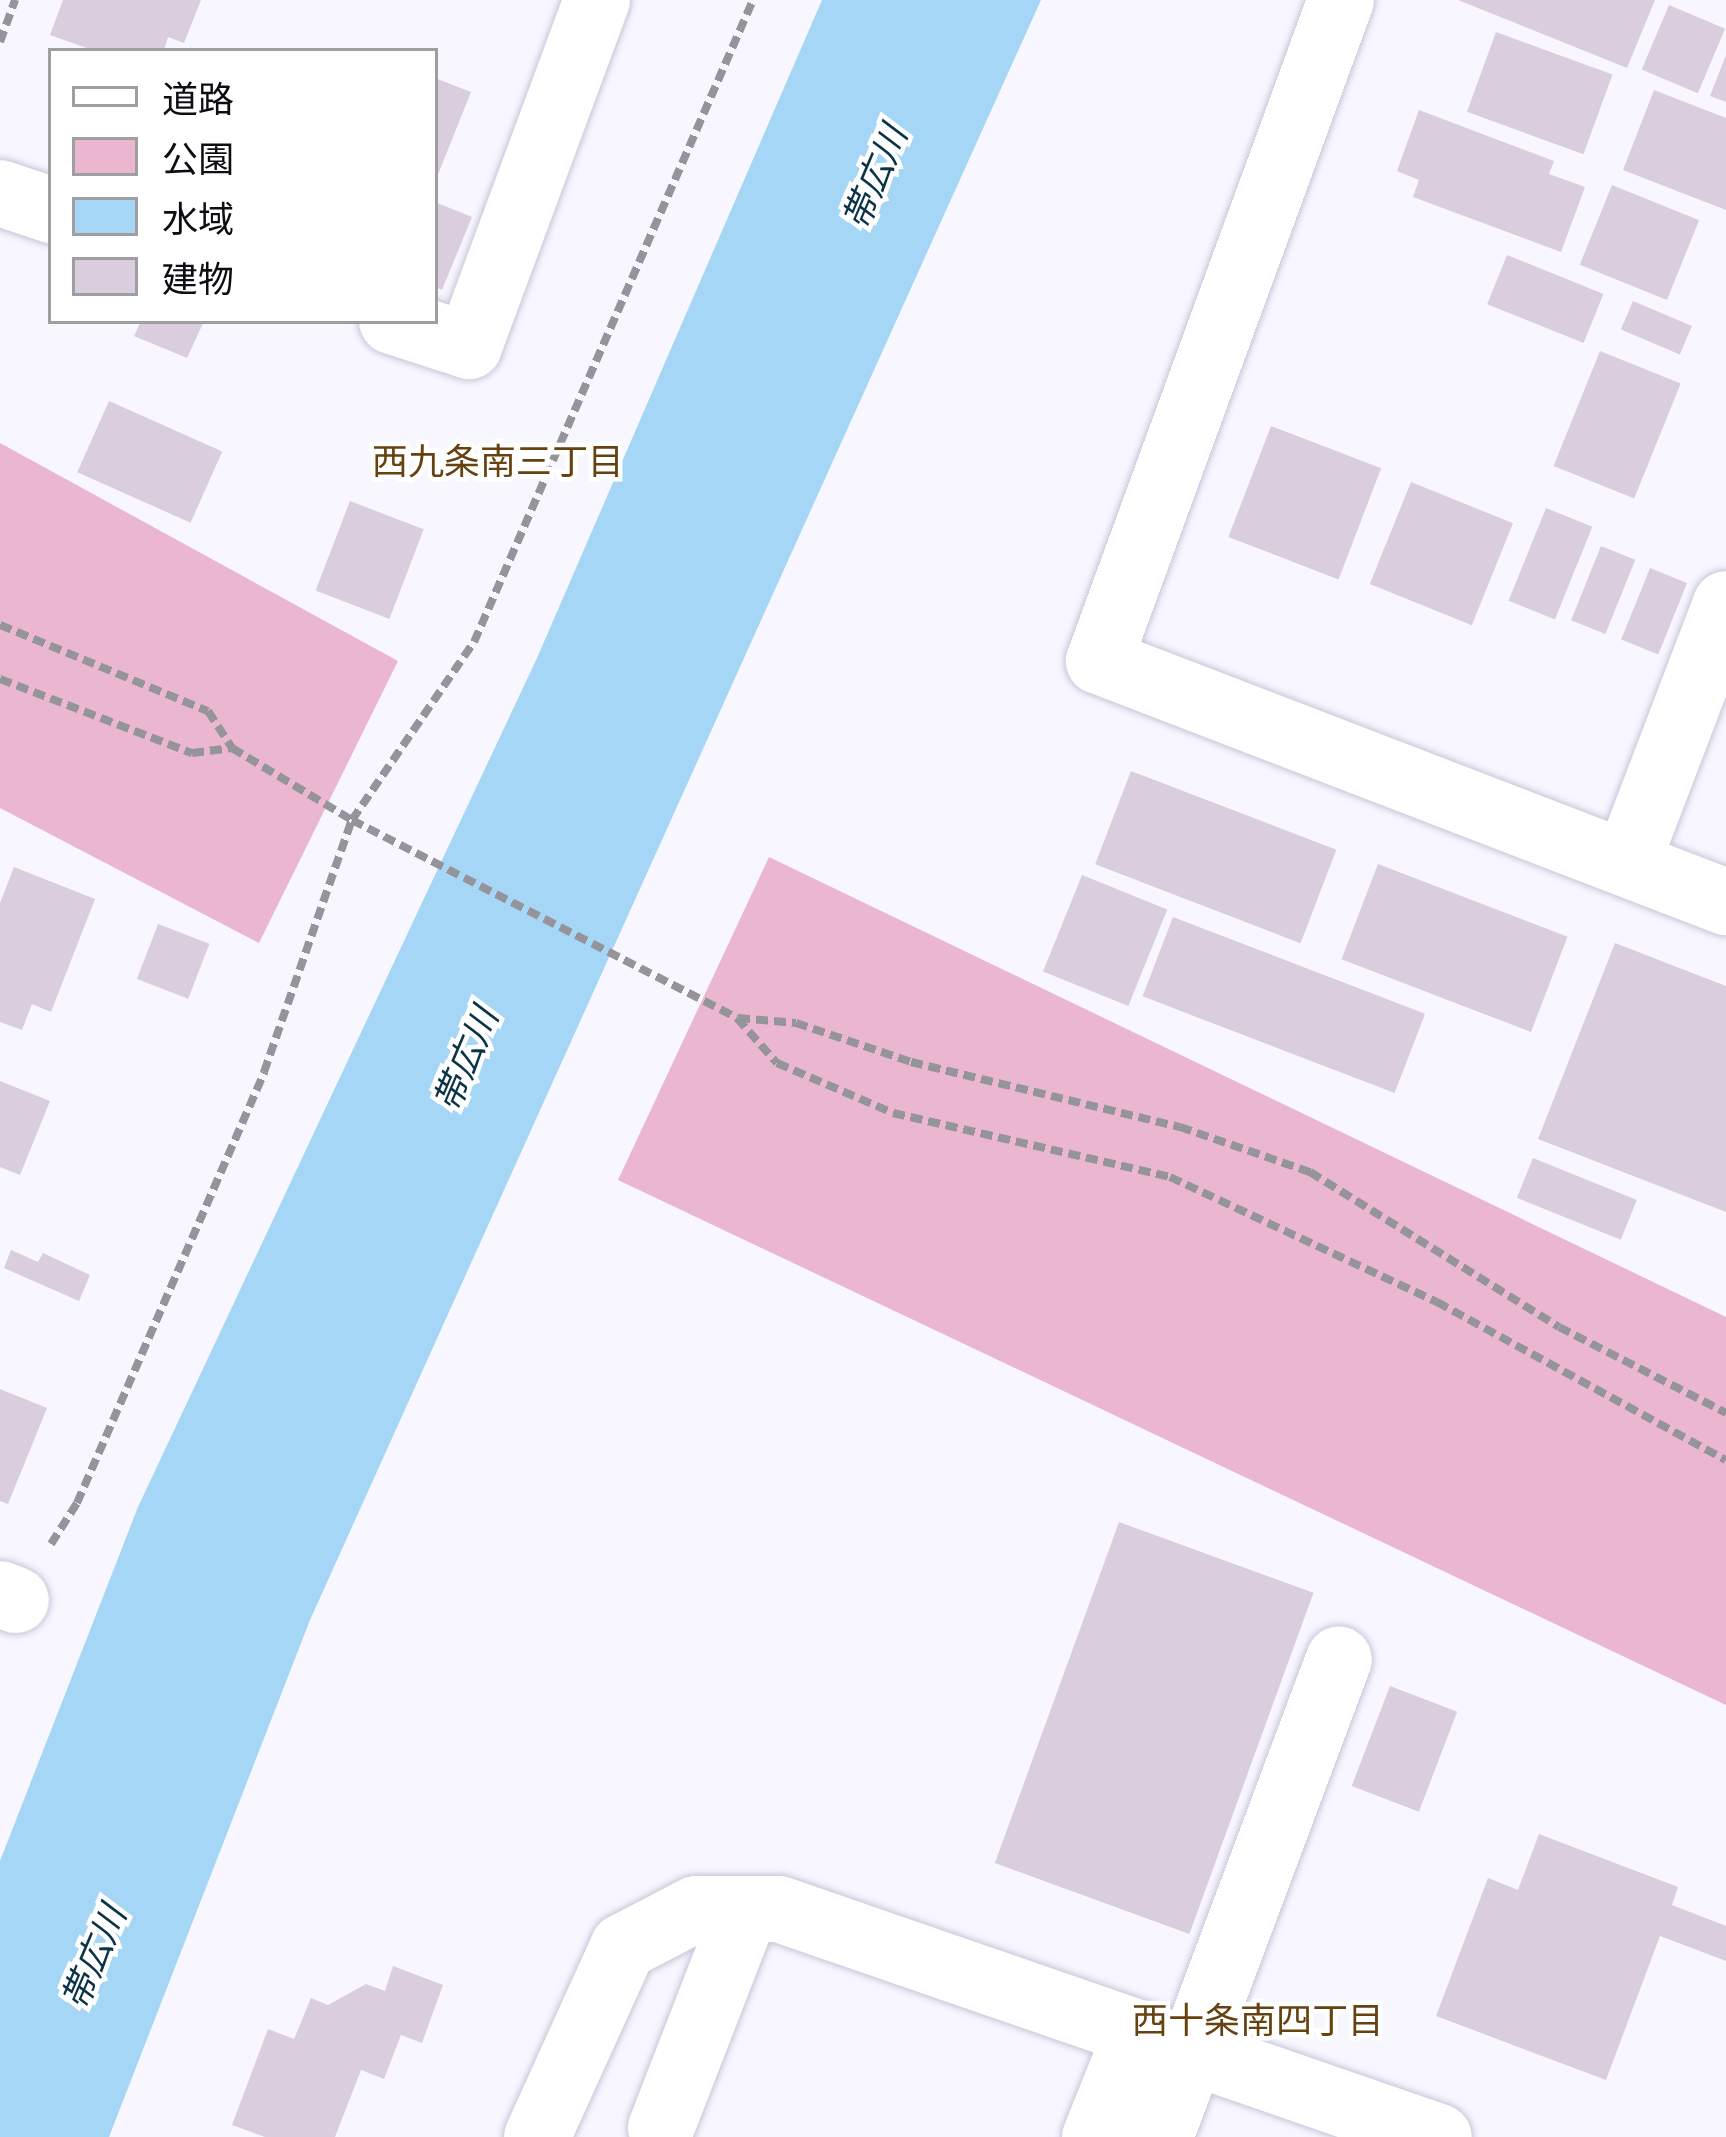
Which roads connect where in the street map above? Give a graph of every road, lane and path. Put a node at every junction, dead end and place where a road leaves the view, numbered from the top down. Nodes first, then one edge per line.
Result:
1 (15, 0) edge
2 (597, 0) edge
3 (753, 0) edge
4 (1341, 0) edge
5 (0, 42) edge
6 (0, 193) edge
7 (48, 209) edge
8 (401, 324) edge
9 (1726, 604) edge
10 (0, 626) edge
11 (0, 679) edge
12 (232, 748) junction
13 (352, 820) junction
14 (1627, 863) junction
15 (1726, 902) edge
16 (737, 1018) junction
17 (1726, 1413) edge
18 (1726, 1460) edge
19 (8, 1597) edge
20 (1339, 1660) dead end
21 (746, 1909) junction
22 (1164, 2044) junction
23 (661, 2128) dead end
24 (537, 2137) edge
25 (1095, 2137) edge
26 (1160, 2137) edge
27 (1438, 2137) edge

1 - 5 path
2 - 8 street
3 - 13 path
4 - 14 street
6 - 7 street
9 - 14 street
10 - 12 path
11 - 12 path
12 - 13 path
13 - 16 path
13 - 19 path
14 - 15 street
16 - 17 path
16 - 18 path
20 - 22 street
21 - 22 street
21 - 23 street
21 - 24 street
22 - 25 street
22 - 26 street
22 - 27 street

